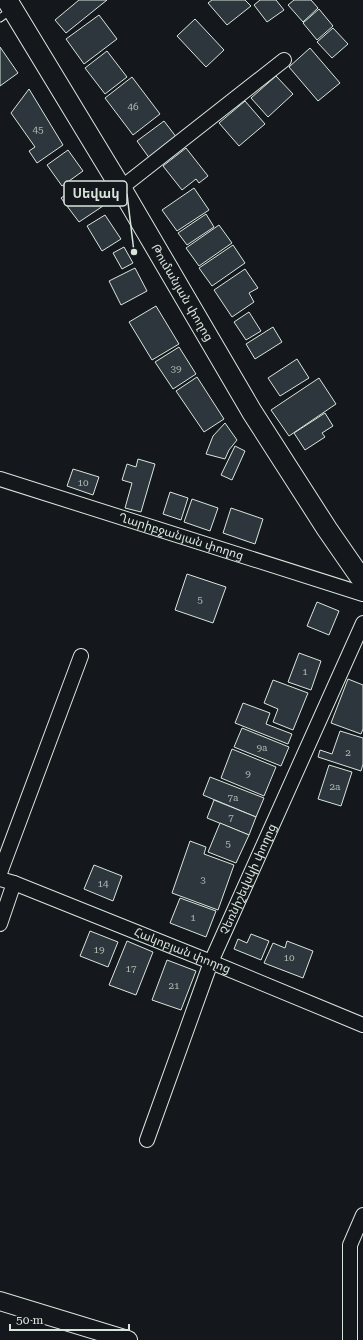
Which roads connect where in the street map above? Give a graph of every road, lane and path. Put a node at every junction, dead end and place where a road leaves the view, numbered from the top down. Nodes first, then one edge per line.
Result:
1 (6, 9) edge
2 (284, 60) dead end
3 (120, 188) junction
4 (0, 479) edge
5 (363, 581) edge
6 (363, 594) edge
7 (363, 623) edge
8 (81, 656) dead end
9 (0, 873) edge
10 (0, 879) edge
11 (14, 883) junction
12 (0, 924) edge
13 (211, 962) junction
14 (363, 1025) edge
15 (147, 1140) dead end
16 (363, 1216) edge
17 (0, 1301) edge
18 (128, 1340) edge
19 (350, 1340) edge

1 - 3 main road, Թումանյան փողոց
2 - 3 street
3 - 5 main road, Թումանյան փողոց
4 - 6 street, Ղարիբջանյան փողոց
7 - 13 street, Չեռնիշեվսկի փողոց
8 - 9 street
10 - 11 street, Հակոբյան փողոց
11 - 12 street
11 - 13 street, Հակոբյան փողոց
13 - 14 street, Հակոբյան փողոց
13 - 15 street, Չեռնիշեվսկի փողոց
16 - 19 street
17 - 18 street

